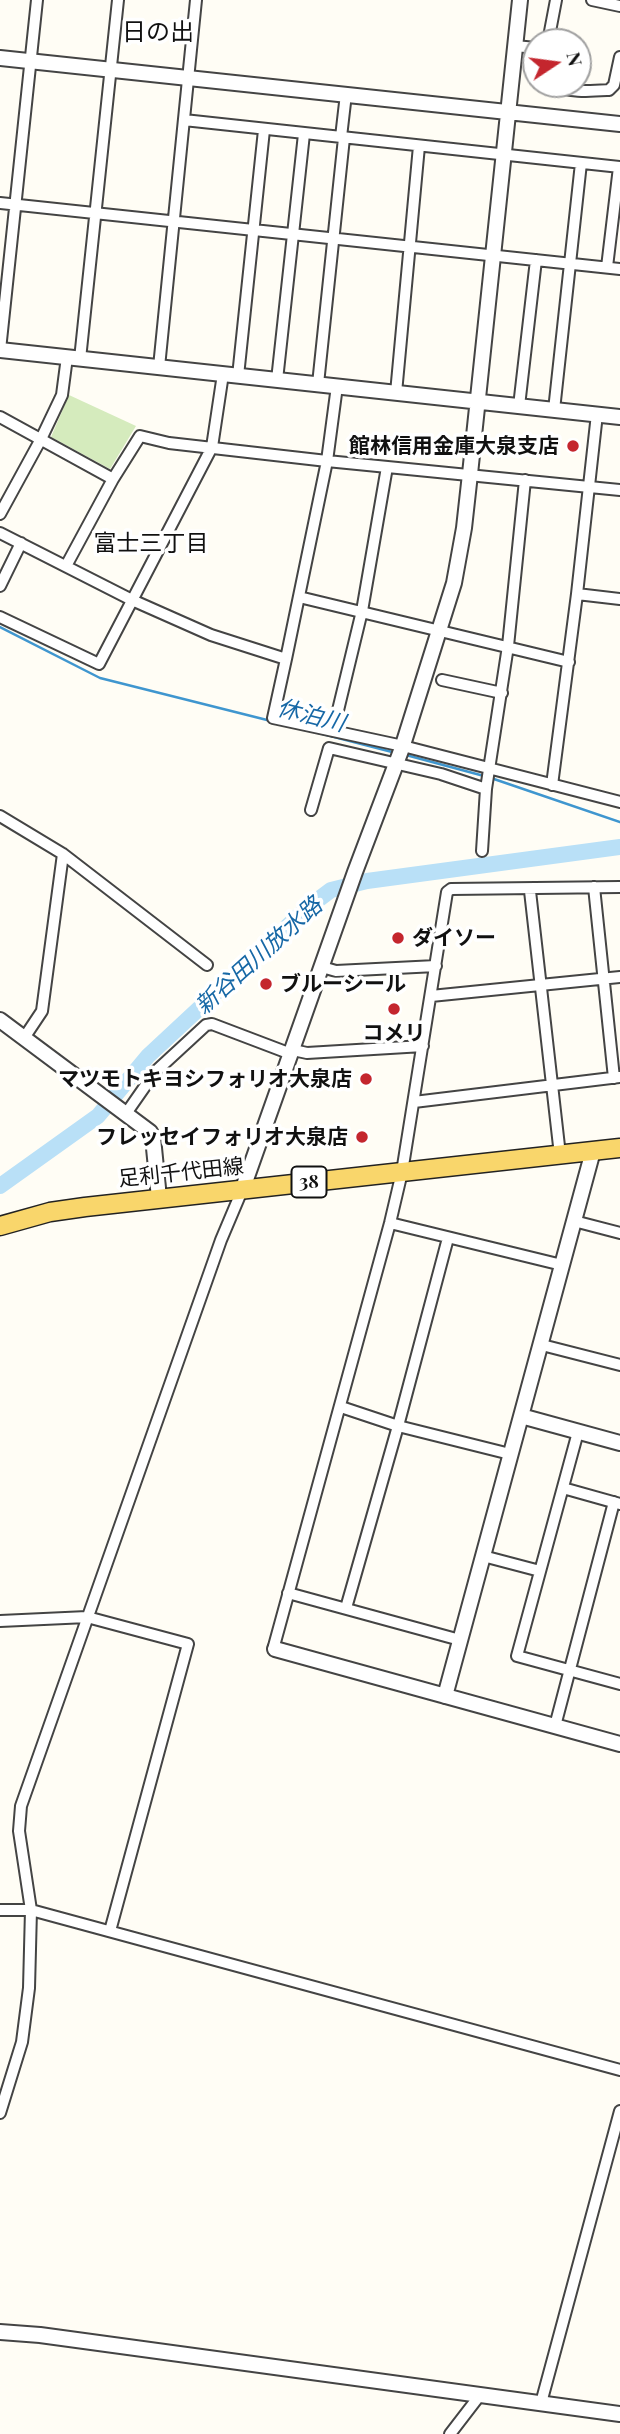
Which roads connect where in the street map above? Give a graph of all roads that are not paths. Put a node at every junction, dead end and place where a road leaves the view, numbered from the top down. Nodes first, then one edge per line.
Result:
1 (37, 0) edge
2 (118, 0) edge
3 (196, 0) edge
4 (520, 0) edge
5 (555, 0) edge
6 (592, 0) edge
7 (620, 6) edge
8 (550, 28) edge
9 (515, 46) junction
10 (522, 47) edge
11 (620, 57) edge
12 (0, 58) edge
13 (31, 61) junction
14 (110, 70) junction
15 (189, 78) junction
16 (592, 91) edge
17 (346, 94) junction
18 (508, 111) junction
19 (184, 120) junction
20 (620, 124) edge
21 (264, 130) junction
22 (304, 134) junction
23 (343, 137) junction
24 (419, 146) junction
25 (503, 155) junction
26 (580, 163) junction
27 (619, 167) edge
28 (0, 203) edge
29 (16, 205) junction
30 (95, 214) junction
31 (173, 223) junction
32 (253, 231) junction
33 (293, 235) junction
34 (334, 239) junction
35 (410, 246) junction
36 (493, 255) junction
37 (536, 260) junction
38 (570, 263) junction
39 (607, 267) junction
40 (620, 269) edge
41 (0, 350) edge
42 (74, 358) junction
43 (159, 367) junction
44 (230, 375) junction
45 (277, 380) junction
46 (318, 384) junction
47 (337, 386) junction
48 (396, 393) junction
49 (478, 401) junction
50 (519, 406) junction
51 (554, 410) junction
52 (597, 414) junction
53 (620, 416) edge
54 (0, 417) edge
55 (41, 439) junction
56 (212, 447) junction
57 (327, 461) junction
58 (387, 467) junction
59 (470, 474) junction
60 (113, 479) junction
61 (525, 480) junction
62 (588, 486) junction
63 (620, 490) edge
64 (0, 514) edge
65 (0, 533) edge
66 (21, 543) junction
67 (66, 566) junction
68 (0, 586) edge
69 (577, 594) junction
70 (299, 597) junction
71 (620, 599) edge
72 (132, 600) junction
73 (362, 611) junction
74 (0, 617) edge
75 (439, 629) junction
76 (508, 646) junction
77 (286, 659) junction
78 (569, 662) junction
79 (442, 680) dead end
80 (502, 693) junction
81 (333, 731) junction
82 (400, 754) junction
83 (491, 771) junction
84 (552, 785) junction
85 (486, 789) junction
86 (620, 798) edge
87 (311, 810) dead end
88 (0, 816) edge
89 (482, 851) dead end
90 (63, 855) junction
91 (594, 887) junction
92 (620, 887) edge
93 (530, 891) dead end
94 (207, 965) dead end
95 (436, 966) junction
96 (322, 967) junction
97 (620, 977) edge
98 (603, 979) junction
99 (541, 984) junction
100 (431, 996) junction
101 (0, 1020) edge
102 (21, 1036) junction
103 (0, 1038) edge
104 (423, 1046) junction
105 (292, 1052) junction
106 (617, 1077) edge
107 (552, 1086) junction
108 (414, 1102) junction
109 (120, 1111) junction
110 (620, 1149) edge
111 (593, 1151) junction
112 (560, 1155) junction
113 (402, 1172) junction
114 (243, 1188) junction
115 (159, 1198) junction
116 (574, 1221) junction
117 (390, 1223) junction
118 (0, 1226) edge
119 (620, 1233) edge
120 (448, 1238) junction
121 (562, 1265) junction
122 (542, 1345) junction
123 (620, 1365) edge
124 (341, 1407) junction
125 (521, 1416) junction
126 (398, 1426) junction
127 (578, 1432) junction
128 (620, 1443) edge
129 (510, 1454) junction
130 (563, 1488) junction
131 (617, 1503) edge
132 (482, 1556) junction
133 (540, 1572) junction
134 (288, 1593) junction
135 (346, 1608) junction
136 (87, 1617) junction
137 (0, 1621) edge
138 (460, 1640) junction
139 (275, 1649) joint
140 (570, 1671) junction
141 (620, 1684) edge
142 (444, 1696) junction
143 (555, 1726) junction
144 (620, 1744) edge
145 (32, 1909) junction
146 (0, 1910) edge
147 (110, 1931) junction
148 (620, 2070) edge
149 (620, 2110) edge
150 (0, 2113) edge
151 (0, 2332) edge
152 (480, 2395) junction
153 (541, 2403) junction
154 (620, 2414) edge
155 (450, 2434) edge

1 - 13 street
2 - 14 street
3 - 15 street
4 - 9 street
5 - 8 street
6 - 7 street
9 - 10 street
9 - 18 street
11 - 16 street
12 - 13 street
13 - 14 street
13 - 29 street
14 - 15 street
14 - 30 street
15 - 17 street
15 - 19 street
17 - 18 street
17 - 23 street
18 - 20 street
18 - 25 street
19 - 21 street
19 - 31 street
21 - 22 street
21 - 32 street
22 - 23 street
22 - 33 street
23 - 24 street
23 - 34 street
24 - 25 street
24 - 35 street
25 - 26 street
25 - 36 street
26 - 27 street
26 - 38 street
27 - 39 street
28 - 29 street
29 - 30 street
29 - 41 street
30 - 31 street
30 - 42 street
31 - 32 street
31 - 43 street
32 - 33 street
32 - 44 street
33 - 34 street
33 - 45 street
34 - 35 street
34 - 46 street
35 - 36 street
35 - 48 street
36 - 37 street
36 - 49 street
37 - 38 street
37 - 50 street
38 - 39 street
38 - 51 street
39 - 40 street
41 - 42 street
42 - 43 street
42 - 55 street
43 - 44 street
44 - 45 street
44 - 56 street
45 - 46 street
46 - 47 street
47 - 48 street
47 - 57 street
48 - 49 street
49 - 50 street
49 - 59 street
50 - 51 street
51 - 52 street
52 - 53 street
52 - 62 street
54 - 55 street
55 - 60 street
55 - 64 street
56 - 57 street
56 - 60 street
56 - 72 street
57 - 58 street
57 - 70 street
58 - 59 street
58 - 73 street
59 - 61 street
59 - 75 street
60 - 67 street
61 - 62 street
61 - 76 street
62 - 63 street
62 - 69 street
65 - 66 street
66 - 67 street
66 - 68 street
67 - 72 street
69 - 71 street
69 - 78 street
70 - 73 street
70 - 77 street
72 - 74 street
72 - 77 street
73 - 75 street
73 - 81 street
75 - 76 street
75 - 82 street
76 - 78 street
76 - 80 street
77 - 81 street
78 - 84 street
79 - 80 street
80 - 83 street
81 - 82 street
82 - 83 street
82 - 85 street
82 - 87 street
82 - 96 street
83 - 84 street
83 - 85 street
84 - 86 street
85 - 89 street
88 - 90 street
90 - 94 street
90 - 102 street
91 - 92 street
91 - 95 street
91 - 98 street
93 - 99 street
95 - 96 street
95 - 100 street
96 - 105 street
97 - 98 street
98 - 99 street
98 - 106 street
99 - 100 street
99 - 107 street
100 - 104 street
101 - 102 street
102 - 103 street
102 - 109 street
104 - 105 street
104 - 108 street
105 - 109 street
105 - 114 street
106 - 107 street
107 - 108 street
107 - 112 street
108 - 113 street
109 - 115 street
110 - 111 main road, 足利千代田線 / 38
111 - 112 main road, 足利千代田線 / 38
111 - 116 street
112 - 113 main road, 足利千代田線 / 38
113 - 114 main road, 足利千代田線 / 38
113 - 117 street
114 - 115 main road, 足利千代田線 / 38
114 - 136 street
115 - 118 main road, 足利千代田線 / 38
116 - 119 street
116 - 121 street
117 - 120 street
117 - 124 street
120 - 121 street
120 - 126 street
121 - 122 street
122 - 123 street
122 - 125 street
124 - 126 street
124 - 134 street
125 - 127 street
125 - 129 street
126 - 129 street
126 - 135 street
127 - 128 street
127 - 130 street
129 - 132 street
130 - 131 street
130 - 133 street
131 - 140 street
132 - 133 street
132 - 138 street
133 - 140 street
134 - 135 street
134 - 139 street
135 - 138 street
136 - 137 street
136 - 145 street
136 - 147 street
138 - 142 street
139 - 142 street
140 - 141 street
140 - 143 street
142 - 143 street
143 - 144 street
145 - 146 street
145 - 147 street
145 - 150 street
147 - 148 street
149 - 153 street
151 - 152 street
152 - 153 street
152 - 155 street
153 - 154 street

